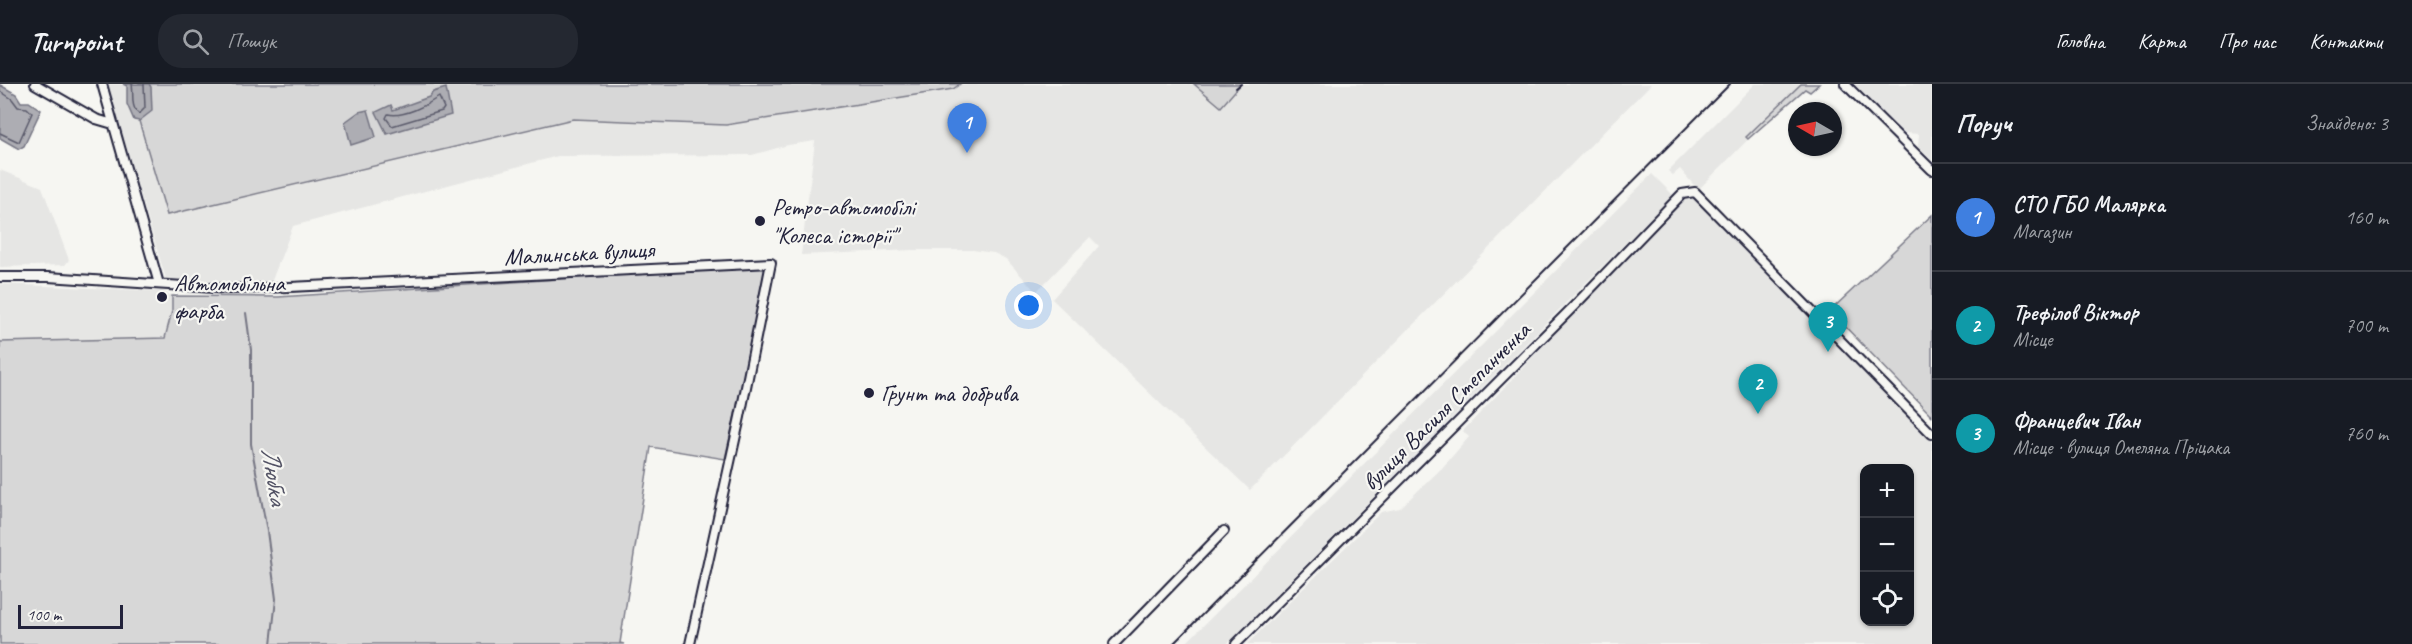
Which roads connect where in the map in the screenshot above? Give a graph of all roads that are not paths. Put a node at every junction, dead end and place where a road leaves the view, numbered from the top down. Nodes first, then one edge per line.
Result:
1 (35, 84) edge
2 (102, 84) edge
3 (1845, 84) edge
4 (113, 124) junction
5 (1932, 170) edge
6 (0, 277) edge
7 (159, 285) junction
8 (1932, 434) edge
9 (1224, 531) dead end
10 (690, 644) edge
11 (1114, 644) edge
12 (1236, 644) edge

1 - 4 street
2 - 4 street
3 - 5 street
4 - 7 street
6 - 7 street, Малинська вулиця
7 - 10 street, Малинська вулиця
8 - 12 street, вулиця Василя Степанченка
9 - 11 street

